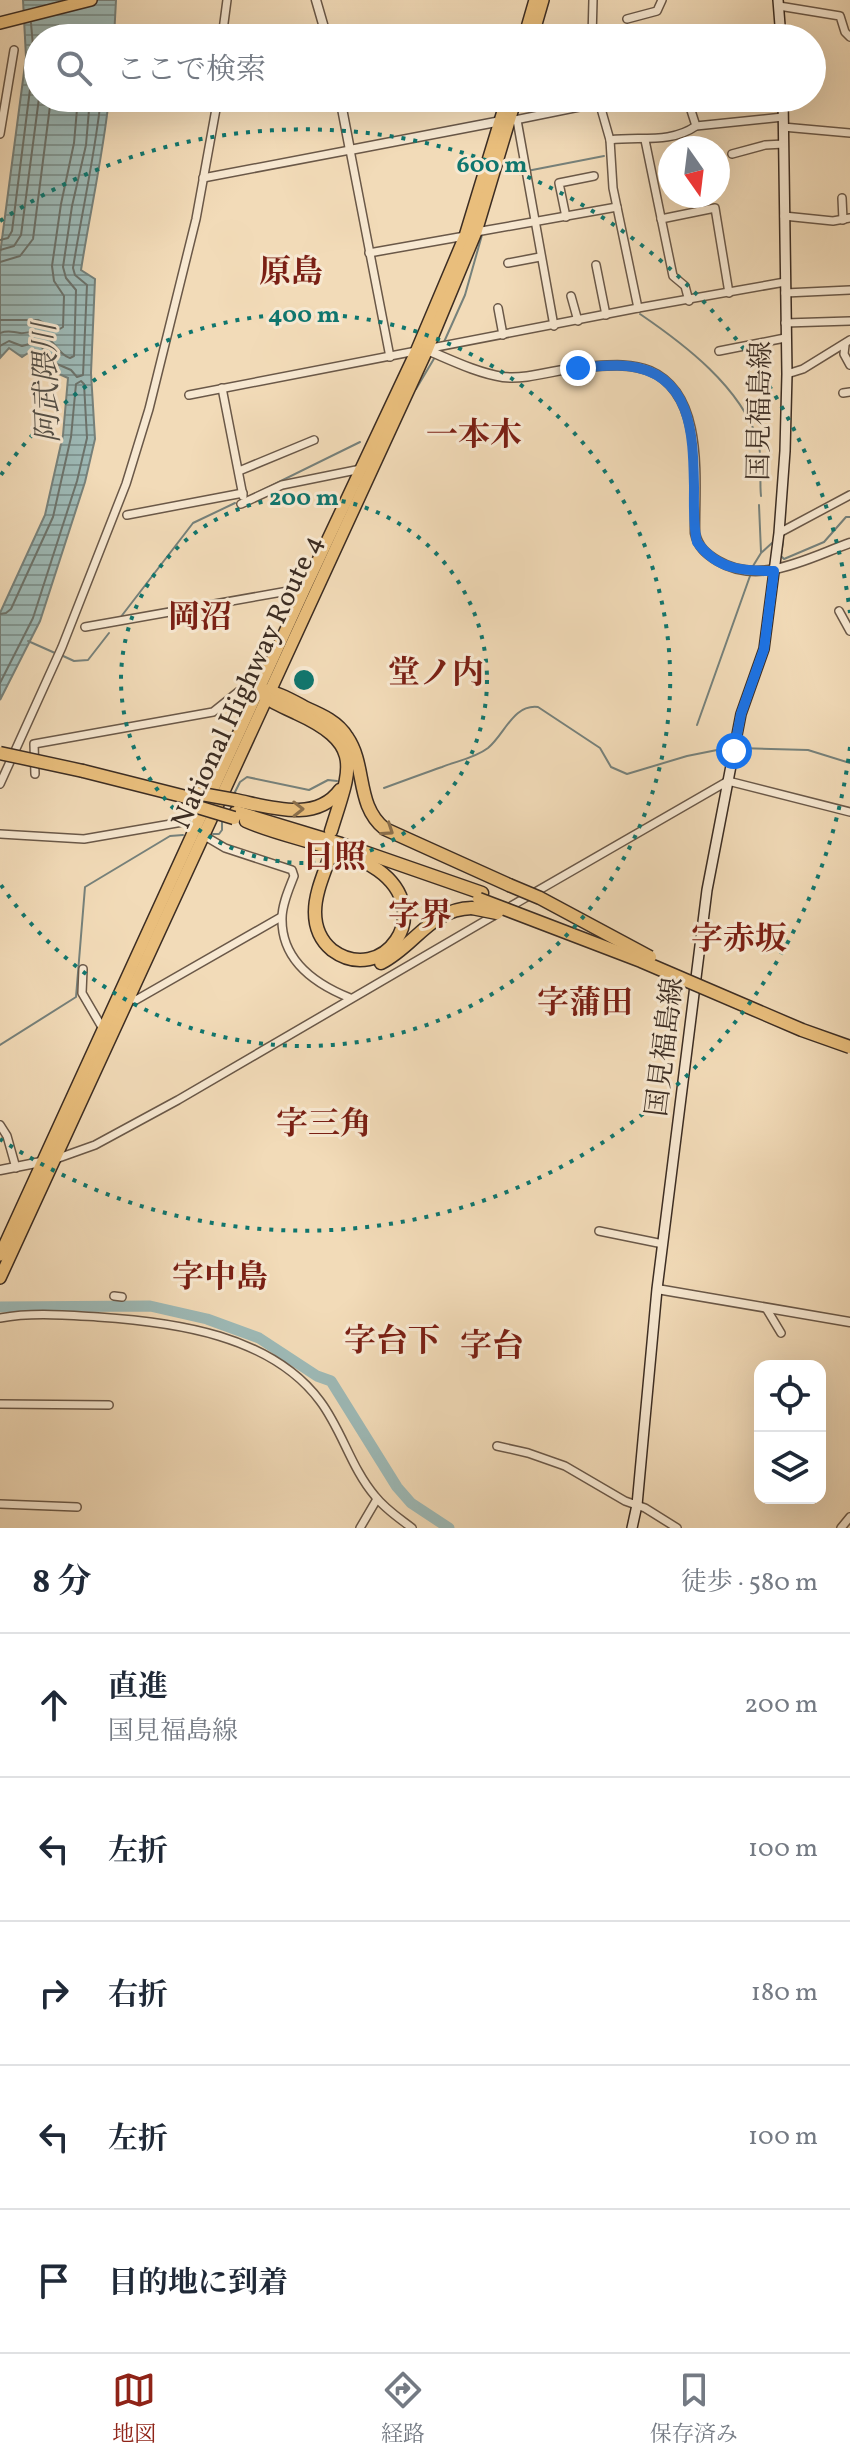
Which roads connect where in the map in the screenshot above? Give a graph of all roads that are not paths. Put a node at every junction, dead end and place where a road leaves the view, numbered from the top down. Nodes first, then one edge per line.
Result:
1 (91, 0) edge
2 (221, 0) edge
3 (227, 0) edge
4 (316, 0) edge
5 (535, 0) edge
6 (543, 0) edge
7 (593, 0) edge
8 (662, 0) edge
9 (779, 3) edge
10 (627, 19) dead end
11 (0, 23) edge
12 (222, 24) edge
13 (224, 24) edge
14 (323, 24) edge
15 (528, 24) edge
16 (536, 24) edge
17 (592, 24) edge
18 (780, 24) edge
19 (850, 37) edge
20 (14, 50) dead end
21 (215, 112) edge
22 (343, 112) edge
23 (508, 112) edge
24 (512, 112) edge
25 (550, 112) edge
26 (602, 112) edge
27 (692, 112) edge
28 (783, 112) edge
29 (509, 121) junction
30 (783, 122) junction
31 (696, 126) junction
32 (850, 133) edge
33 (0, 134) edge
34 (610, 140) junction
35 (645, 140) junction
36 (784, 144) junction
37 (350, 150) junction
38 (732, 154) dead end
39 (594, 176) dead end
40 (203, 178) junction
41 (842, 198) dead end
42 (617, 207) junction
43 (784, 216) junction
44 (566, 217) junction
45 (661, 219) junction
46 (847, 219) edge
47 (535, 224) junction
48 (470, 234) junction
49 (369, 253) junction
50 (540, 257) junction
51 (508, 263) dead end
52 (596, 265) dead end
53 (785, 288) junction
54 (850, 290) edge
55 (729, 293) junction
56 (571, 296) dead end
57 (689, 301) junction
58 (498, 308) dead end
59 (638, 308) junction
60 (606, 315) junction
61 (578, 321) junction
62 (850, 321) edge
63 (785, 323) junction
64 (554, 326) junction
65 (503, 335) junction
66 (785, 338) junction
67 (848, 342) edge
68 (422, 351) junction
69 (719, 351) dead end
70 (390, 357) junction
71 (850, 364) edge
72 (787, 374) junction
73 (222, 388) junction
74 (189, 395) dead end
75 (314, 440) dead end
76 (375, 466) junction
77 (362, 469) junction
78 (239, 471) junction
79 (850, 495) edge
80 (243, 500) junction
81 (127, 515) dead end
82 (779, 533) junction
83 (850, 543) edge
84 (774, 571) junction
85 (305, 588) junction
86 (839, 611) dead end
87 (85, 627) dead end
88 (850, 631) edge
89 (266, 693) junction
90 (0, 753) edge
91 (0, 759) edge
92 (356, 763) junction
93 (35, 774) dead end
94 (83, 774) junction
95 (347, 777) junction
96 (728, 781) junction
97 (0, 784) edge
98 (194, 799) junction
99 (850, 812) edge
100 (238, 813) junction
101 (206, 820) junction
102 (0, 834) edge
103 (203, 835) junction
104 (478, 900) junction
105 (281, 917) junction
106 (646, 959) junction
107 (83, 969) dead end
108 (128, 996) junction
109 (350, 998) junction
110 (103, 1030) junction
111 (850, 1044) edge
112 (0, 1125) edge
113 (48, 1161) junction
114 (16, 1168) junction
115 (0, 1170) edge
116 (599, 1231) dead end
117 (663, 1244) junction
118 (0, 1255) edge
119 (0, 1278) edge
120 (657, 1289) junction
121 (766, 1308) junction
122 (0, 1318) edge
123 (850, 1322) edge
124 (781, 1333) dead end
125 (0, 1404) edge
126 (109, 1405) dead end
127 (497, 1446) dead end
128 (377, 1499) junction
129 (0, 1504) edge
130 (637, 1505) junction
131 (77, 1507) dead end
132 (850, 1517) edge
133 (360, 1528) edge
134 (412, 1528) edge
135 (632, 1528) edge
136 (677, 1528) edge
137 (841, 1528) edge

1 - 11 highway
2 - 12 street
3 - 13 street
4 - 14 street
5 - 15 highway
6 - 16 highway
7 - 17 street
8 - 10 street
9 - 18 main road
9 - 19 street
20 - 33 street
21 - 40 street
22 - 37 street
23 - 29 highway, National Highway Route 4
24 - 29 highway, National Highway Route 4
25 - 29 street
26 - 34 street
27 - 31 street
28 - 30 main road, 国見福島線
29 - 37 street
29 - 47 street
29 - 48 highway, National Highway Route 4
30 - 31 street
30 - 32 street
30 - 36 main road, 国見福島線
31 - 35 street
34 - 35 street
34 - 42 street
35 - 45 street
36 - 38 street
36 - 43 main road, 国見福島線
37 - 40 street
37 - 49 street
39 - 44 street
40 - 97 street
41 - 46 street
42 - 44 street
42 - 59 street
43 - 46 street
43 - 53 main road, 国見福島線
44 - 47 street
45 - 55 street
45 - 57 street
47 - 48 street
47 - 50 street
48 - 49 street
48 - 68 highway, National Highway Route 4
49 - 70 street
50 - 51 street
50 - 64 street
52 - 60 street
53 - 54 street
53 - 55 street
53 - 63 main road, 国見福島線
55 - 57 street
56 - 61 street
57 - 59 street
58 - 65 street
59 - 60 street
60 - 61 street
61 - 64 street
62 - 63 street
63 - 66 main road, 国見福島線
64 - 65 street
65 - 68 street
66 - 69 street
66 - 72 main road, 国見福島線
67 - 71 street
67 - 72 street
68 - 70 street
68 - 76 highway, National Highway Route 4
68 - 77 highway, National Highway Route 4
68 - 84 street
70 - 73 street
72 - 82 main road, 国見福島線
73 - 74 street
73 - 78 street
75 - 78 street
76 - 77 street
76 - 89 highway, National Highway Route 4
77 - 80 street
77 - 85 highway, National Highway Route 4
78 - 80 street
79 - 82 street
80 - 81 street
82 - 84 main road, 国見福島線
83 - 84 street
84 - 96 main road, 国見福島線
85 - 87 street
85 - 89 highway, National Highway Route 4
86 - 88 street
89 - 92 highway
89 - 93 street
89 - 95 highway
89 - 101 highway, National Highway Route 4
90 - 94 highway, bridge
91 - 94 highway
92 - 95 highway
92 -> 106 highway, bridge
94 - 98 highway
94 - 98 highway
100 -> 95 highway
96 - 99 street
96 - 109 street
96 - 117 main road, 国見福島線
98 - 100 highway, bridge
100 - 104 highway
100 - 104 highway
101 - 102 street
101 - 103 highway, National Highway Route 4
101 - 110 highway, National Highway Route 4
103 - 105 street
103 - 108 highway, National Highway Route 4
104 - 106 highway, bridge
104 - 106 highway, bridge
105 - 108 street
105 - 109 street
106 - 111 highway, bridge
107 - 110 street
108 - 113 highway, National Highway Route 4
109 - 113 street
110 - 113 highway, National Highway Route 4
112 - 114 street
113 - 114 street
113 - 118 highway, National Highway Route 4
113 - 119 highway, National Highway Route 4
114 - 115 street
116 - 117 street
117 - 120 main road, 国見福島線
120 - 121 street
120 - 130 main road, 国見福島線
121 - 123 street
121 - 124 street
122 - 128 street
125 - 126 street
127 - 130 street
128 - 133 street
128 - 134 street
129 - 131 street
130 - 135 main road, 国見福島線
130 - 136 street
132 - 137 street

